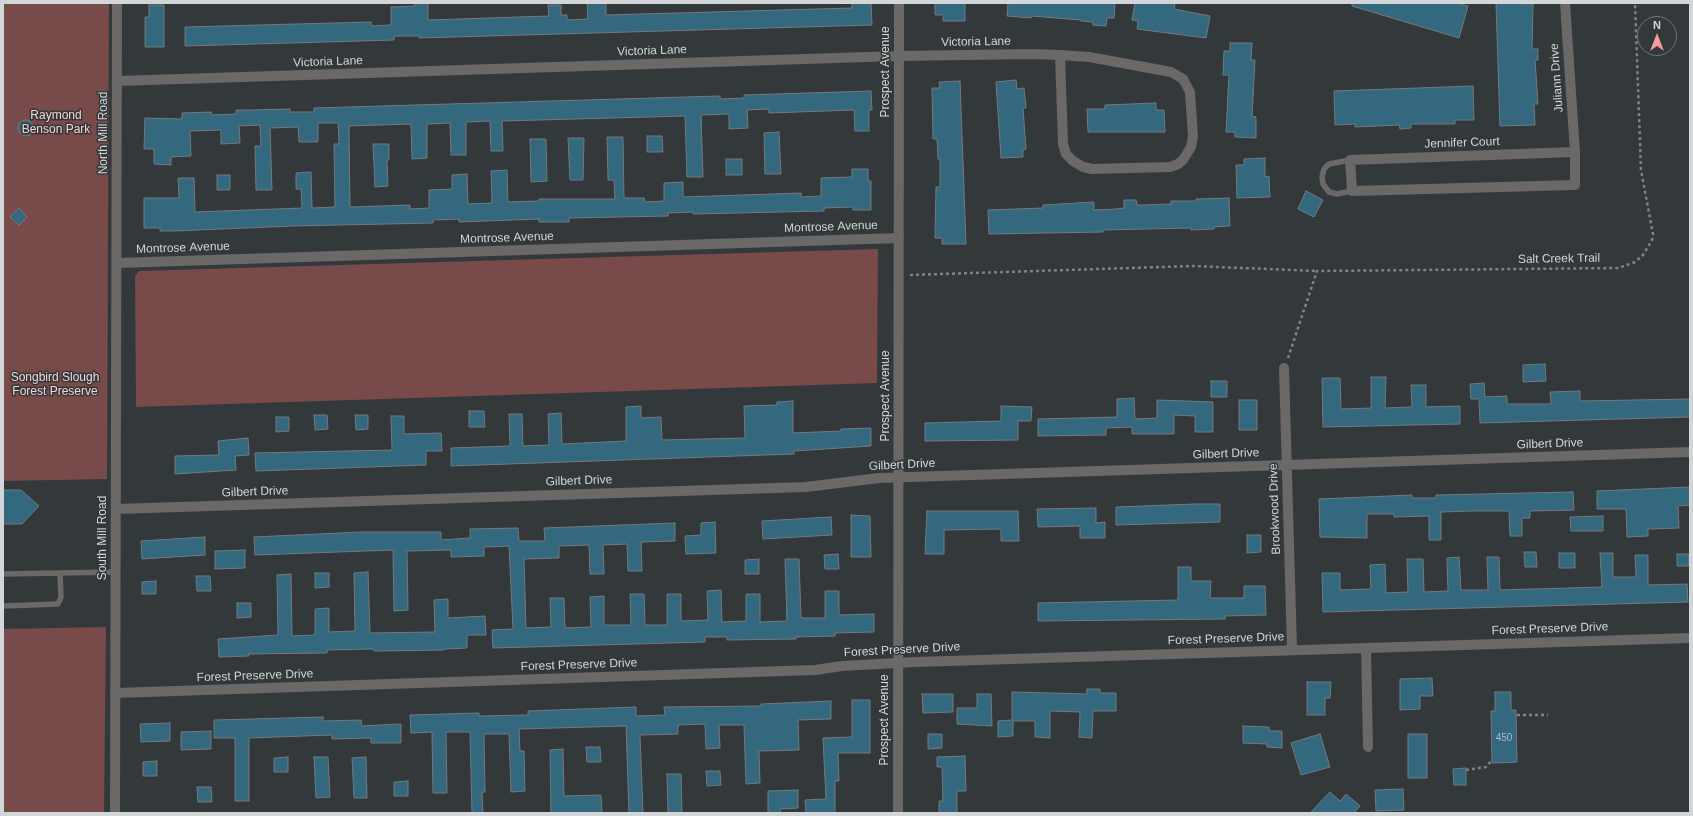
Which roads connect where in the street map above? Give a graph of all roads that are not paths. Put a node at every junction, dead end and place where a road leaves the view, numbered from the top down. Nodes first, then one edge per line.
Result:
1 (117, 3) edge
2 (899, 3) edge
3 (1565, 3) edge
4 (1060, 55) junction
5 (899, 56) junction
6 (117, 81) junction
7 (1575, 152) junction
8 (1350, 160) junction
9 (1352, 192) junction
10 (899, 238) junction
11 (116, 263) junction
12 (1284, 368) road end
13 (1690, 452) edge
14 (1287, 465) junction
15 (898, 478) junction
16 (116, 509) junction
17 (116, 572) junction
18 (60, 573) junction
19 (3, 574) edge
20 (3, 606) edge
21 (1690, 638) edge
22 (1366, 648) junction
23 (1292, 649) junction
24 (898, 663) junction
25 (115, 693) junction
26 (1368, 747) dead end
27 (115, 813) edge
28 (898, 813) edge

1 - 6 street, North Mill Road
2 - 5 street, Prospect Avenue
3 - 7 street, Juliann Drive
4 - 4 street, Victoria Lane
4 - 5 street, Victoria Lane
5 - 6 street, Victoria Lane
5 - 10 street, Prospect Avenue
6 - 11 street, North Mill Road
7 - 8 street, Jennifer Court
7 - 9 street, Juliann Drive
8 - 9 street
8 - 9 lane
10 - 11 street, Montrose Avenue
10 - 15 street, Prospect Avenue
11 - 16 street, South Mill Road
12 - 14 street, Brookwood Drive
13 - 14 street, Gilbert Drive
14 - 15 street, Gilbert Drive
14 - 23 street, Brookwood Drive
15 - 16 street, Gilbert Drive
15 - 24 street, Prospect Avenue
16 - 17 street, South Mill Road
17 - 18 lane
17 - 25 street, South Mill Road
18 - 19 lane
18 - 20 lane
21 - 22 street, Forest Preserve Drive
22 - 23 street, Forest Preserve Drive
22 - 26 street
23 - 24 street, Forest Preserve Drive
24 - 25 street, Forest Preserve Drive
24 - 28 street, Prospect Avenue
25 - 27 street, South Mill Road

